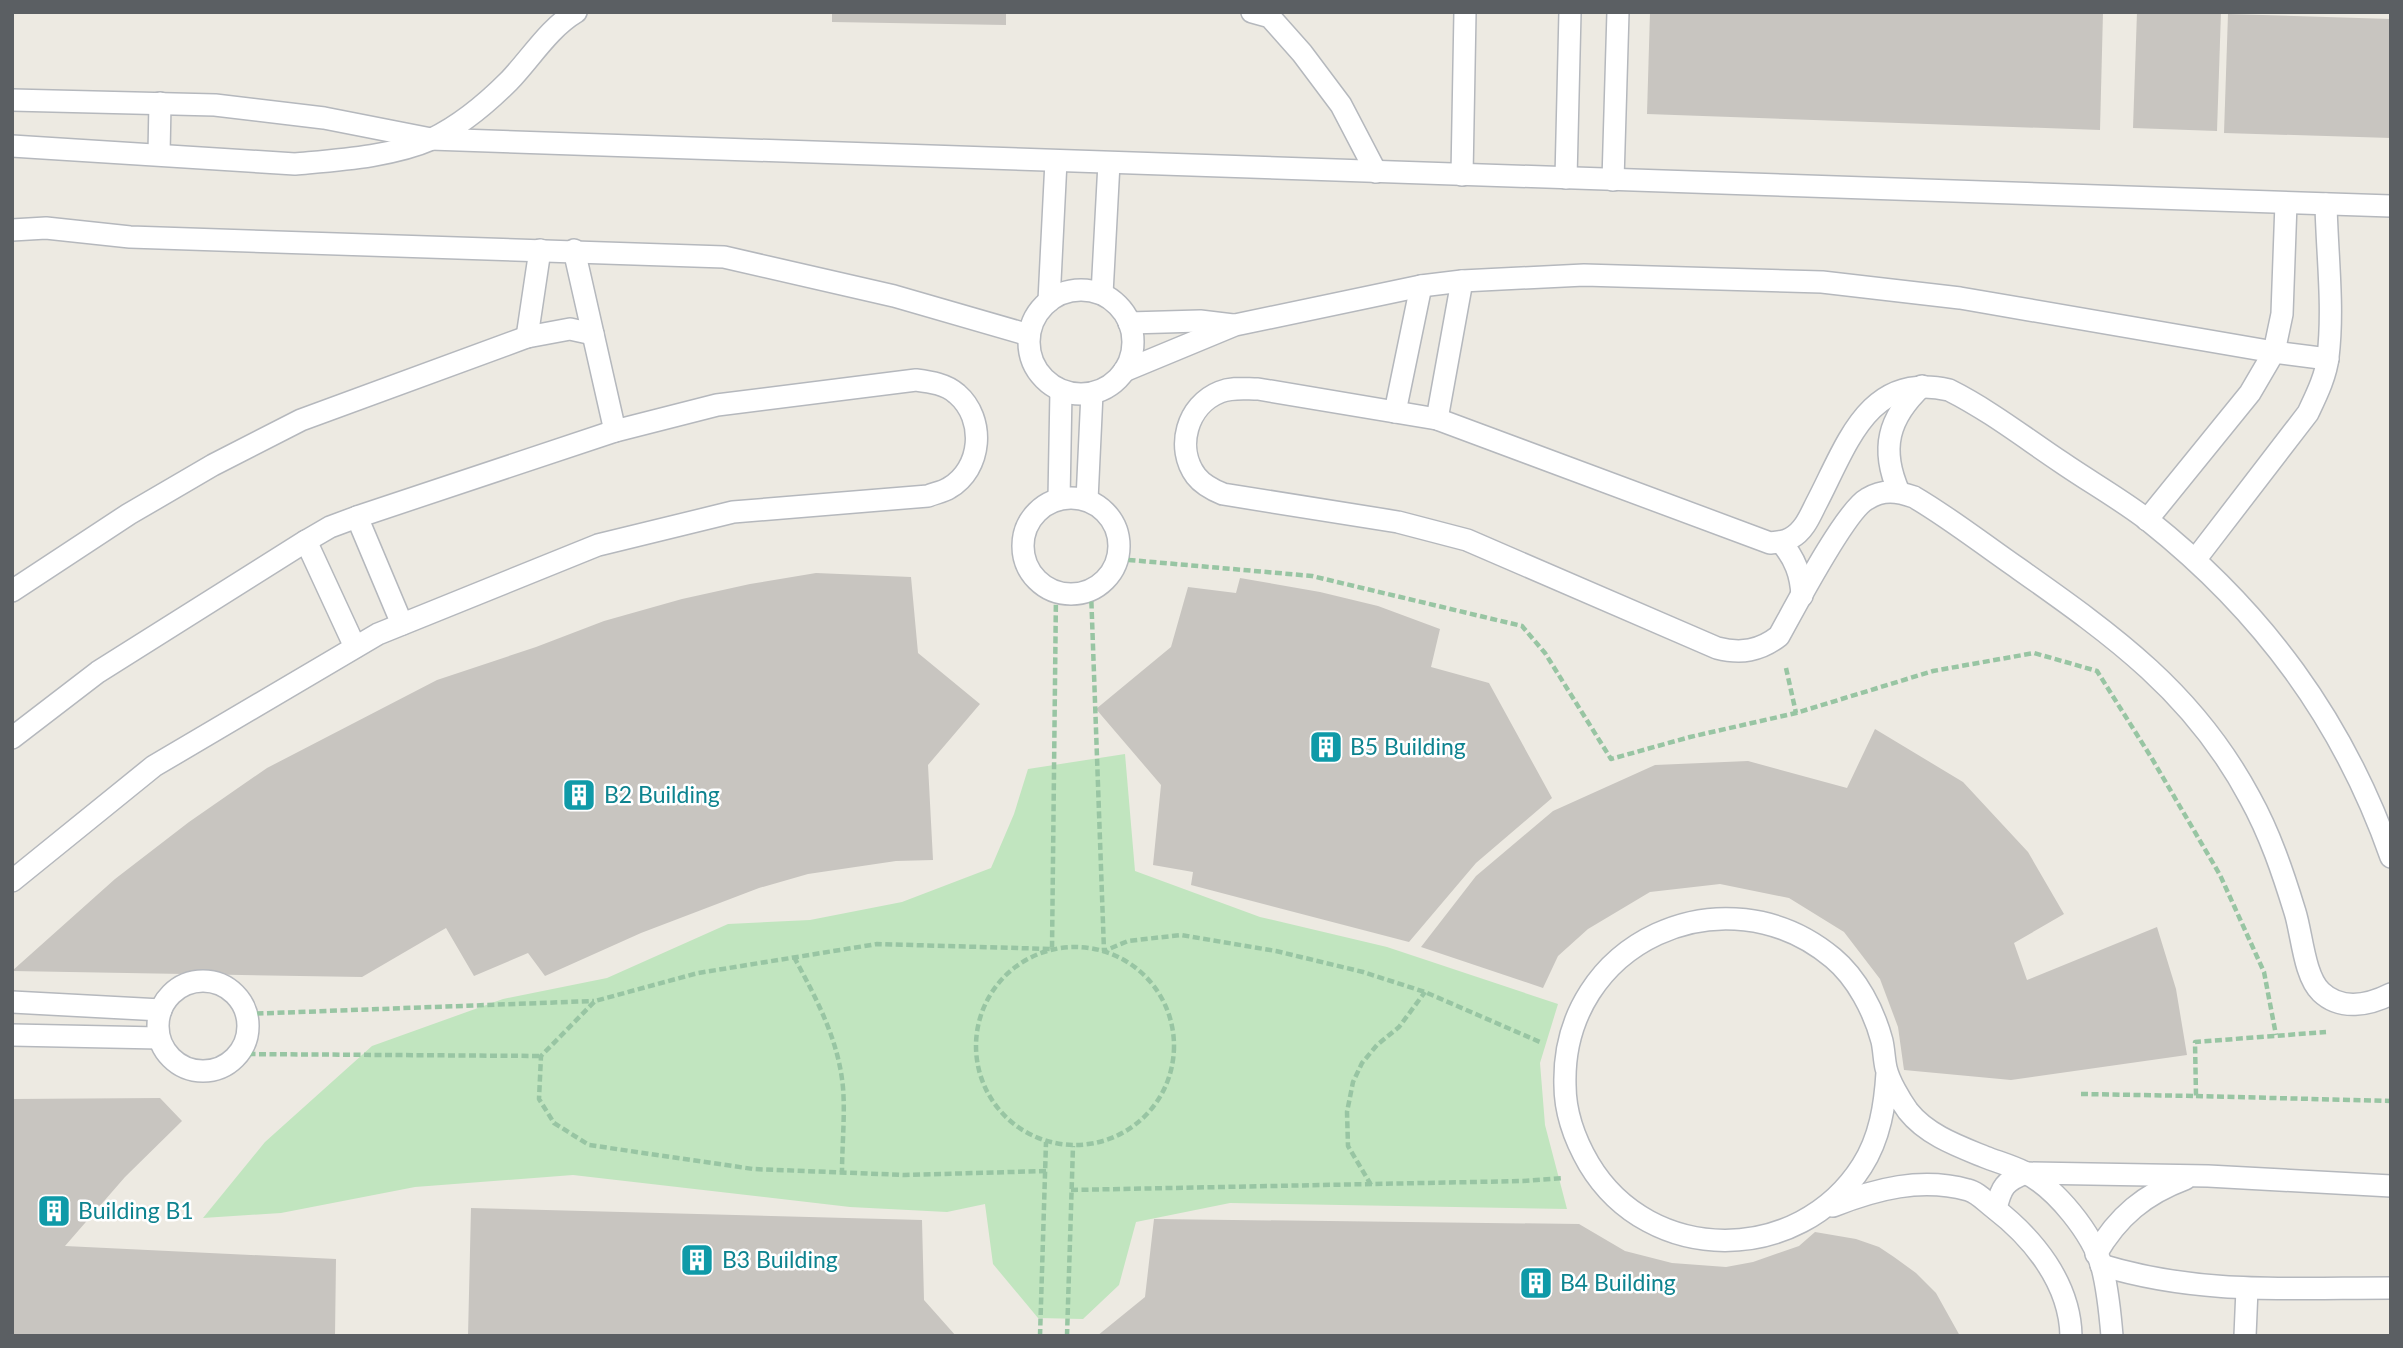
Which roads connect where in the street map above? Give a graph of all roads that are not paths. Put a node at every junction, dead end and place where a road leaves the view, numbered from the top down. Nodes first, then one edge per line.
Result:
1 (576, 12) edge
2 (1252, 12) edge
3 (1465, 12) edge
4 (1570, 12) edge
5 (1618, 12) edge
6 (12, 100) edge
7 (160, 103) junction
8 (431, 139) junction
9 (12, 146) edge
10 (159, 154) junction
11 (1056, 161) junction
12 (1109, 163) junction
13 (1376, 172) junction
14 (1462, 175) junction
15 (1566, 178) junction
16 (1613, 180) junction
17 (2286, 203) junction
18 (2326, 204) junction
19 (2391, 206) edge
20 (12, 230) edge
21 (540, 250) junction
22 (573, 250) junction
23 (1462, 281) junction
24 (1421, 286) junction
25 (1102, 294) junction
26 (1049, 301) junction
27 (1129, 323) junction
28 (1235, 325) junction
29 (593, 334) junction
30 (1029, 335) junction
31 (527, 337) junction
32 (2274, 352) junction
33 (2328, 359) junction
34 (1124, 371) junction
35 (1922, 386) junction
36 (1061, 391) junction
37 (1092, 393) junction
38 (1395, 412) junction
39 (1437, 419) junction
40 (615, 431) junction
41 (1899, 492) junction
42 (1059, 499) junction
43 (1087, 500) junction
44 (357, 517) junction
45 (2147, 520) junction
46 (306, 541) junction
47 (1781, 542) junction
48 (2195, 560) junction
49 (12, 591) edge
50 (1802, 596) junction
51 (402, 624) junction
52 (355, 647) junction
53 (12, 738) edge
54 (2391, 857) edge
55 (12, 881) edge
56 (2391, 994) edge
57 (12, 1002) edge
58 (161, 1010) junction
59 (12, 1035) edge
60 (159, 1038) junction
61 (1887, 1073) junction
62 (2026, 1173) junction
63 (2208, 1176) junction
64 (2391, 1186) edge
65 (1996, 1209) junction
66 (1821, 1210) junction
67 (2099, 1259) junction
68 (2391, 1287) edge
69 (2247, 1289) junction
70 (2071, 1336) edge
71 (2112, 1336) edge
72 (2245, 1336) edge

1 - 8 lane
2 - 13 lane
3 - 14 lane
4 - 15 lane
5 - 16 lane
6 - 7 lane
7 - 8 lane
7 - 10 lane
8 - 10 lane
8 - 11 lane
9 - 10 lane
11 - 12 lane
11 - 26 lane
12 - 13 lane
12 - 25 lane
13 - 14 lane
14 - 15 lane
15 - 16 lane
16 - 17 lane
17 - 18 lane
17 - 32 lane
18 - 19 lane
18 - 33 lane
20 - 21 lane
21 - 22 lane
21 - 31 lane
22 - 29 lane
22 - 30 lane
23 - 24 lane
23 - 32 lane
23 - 39 lane
24 - 28 lane
24 - 38 lane
25 - 26 lane
25 - 27 lane
26 - 30 lane
27 - 28 lane
27 - 34 lane
28 - 34 lane
29 - 31 lane
29 - 40 lane
30 - 36 lane
31 - 49 lane
32 - 33 lane
32 - 45 lane
33 - 48 lane
34 - 37 lane
35 - 41 lane
35 - 45 lane
35 - 47 lane
36 - 37 lane
36 - 42 lane
37 - 43 lane
38 - 39 lane
38 - 50 lane
39 - 47 lane
40 - 44 lane
40 - 51 lane
41 - 50 lane
41 - 56 lane
42 - 43 lane
42 - 43 lane
44 - 46 lane
44 - 51 lane
45 - 48 lane
46 - 52 lane
46 - 53 lane
47 - 50 lane
48 - 54 lane
51 - 52 lane
52 - 55 lane
57 - 58 lane
58 - 60 lane
58 - 60 lane
59 - 60 lane
61 - 62 lane
61 - 66 lane
61 - 66 lane
62 - 63 lane
62 - 65 lane
62 - 67 lane
63 - 64 lane
63 - 67 lane
65 - 66 lane
65 - 70 lane
67 - 69 lane
67 - 71 lane
68 - 69 lane
69 - 72 lane

